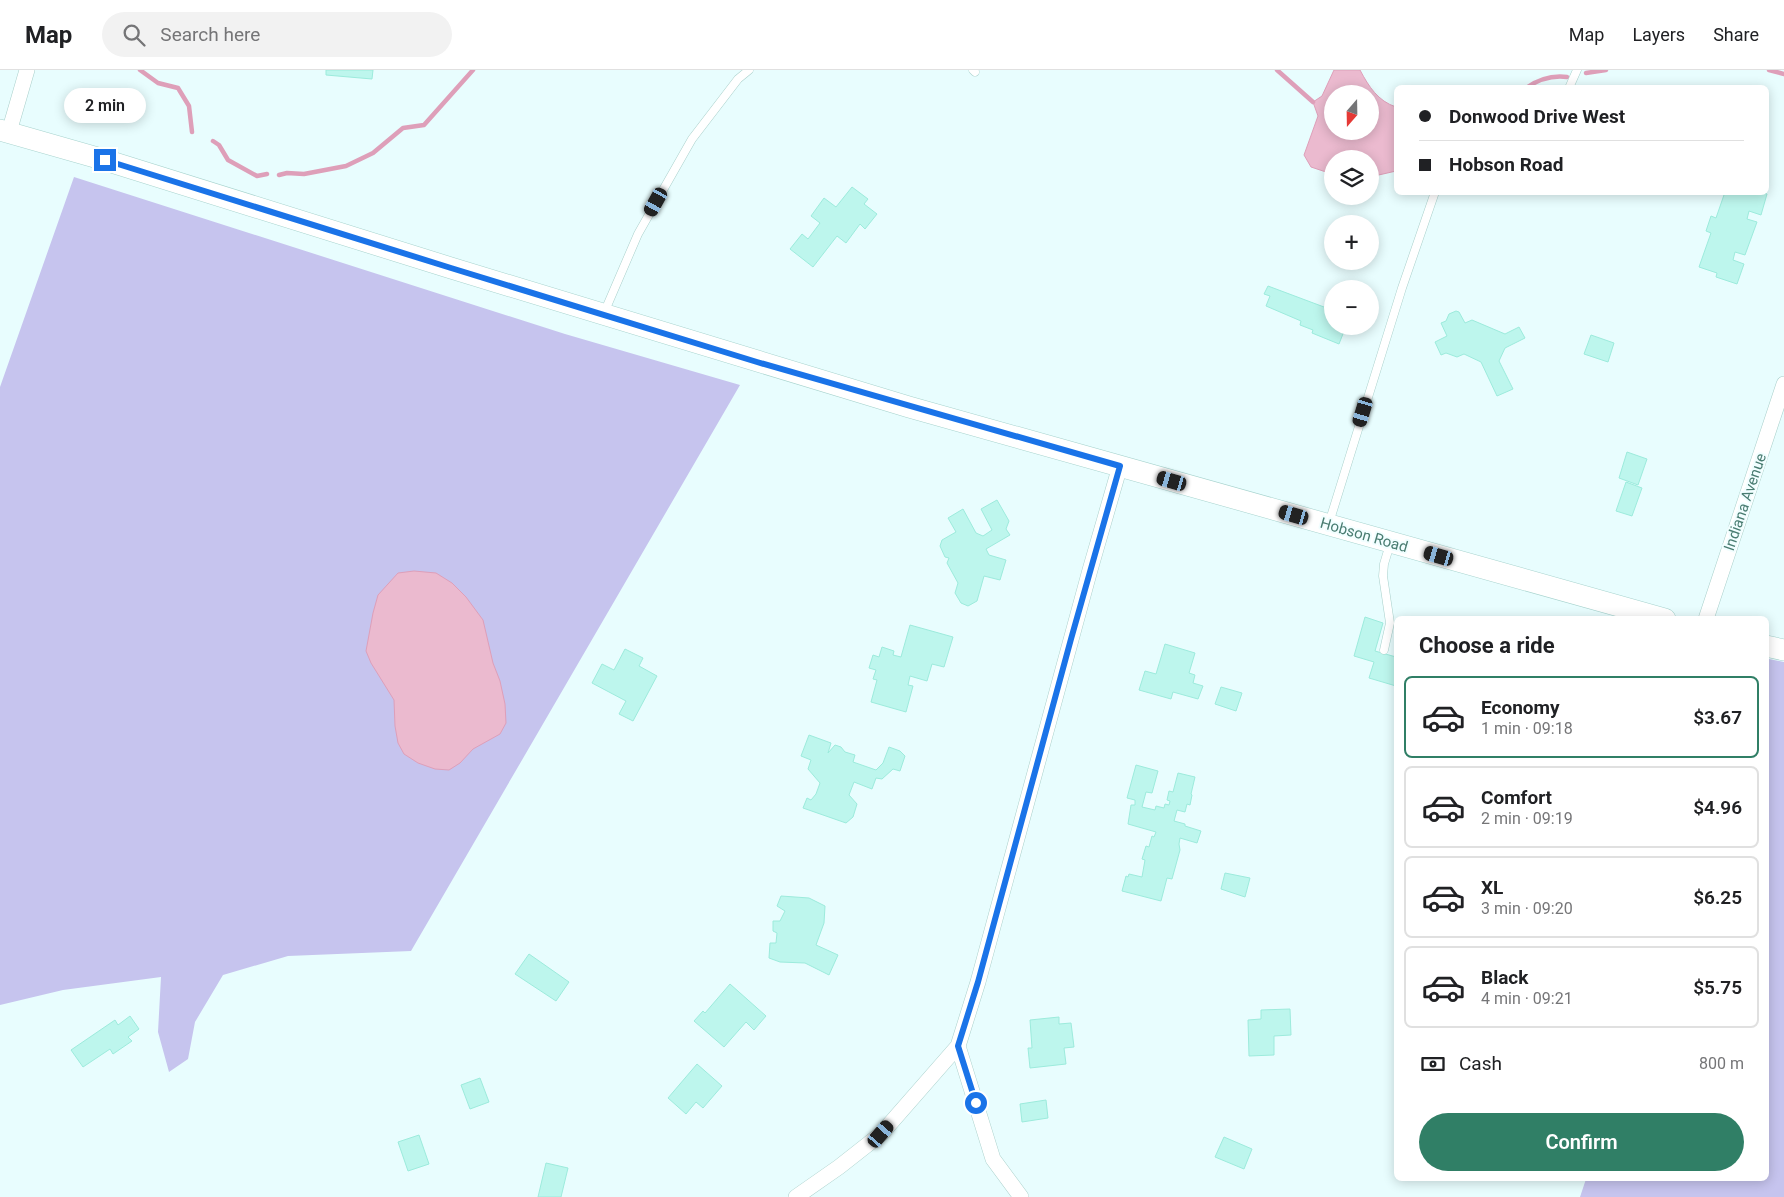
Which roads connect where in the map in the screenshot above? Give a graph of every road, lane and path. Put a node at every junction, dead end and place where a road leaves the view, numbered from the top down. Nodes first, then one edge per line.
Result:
1 (27, 70) edge
2 (749, 70) edge
3 (1577, 70) edge
4 (1570, 85) edge
5 (5, 131) edge
6 (1434, 195) edge
7 (604, 315) junction
8 (1784, 384) edge
9 (1120, 466) junction
10 (1328, 525) junction
11 (1391, 542) junction
12 (1654, 616) edge
13 (1707, 616) edge
14 (1769, 647) edge
15 (1384, 650) dead end
16 (1784, 650) edge
17 (958, 1046) junction
18 (796, 1197) edge
19 (1022, 1197) edge

1 - 5 street
2 - 7 lane
3 - 4 lane
5 - 7 main road, Hobson Road
6 - 10 lane
7 - 9 main road, Hobson Road
8 - 13 street, Indiana Avenue
9 - 10 main road, Hobson Road
9 - 17 street
10 - 11 main road, Hobson Road
11 - 12 main road, Hobson Road
11 - 15 lane
14 - 16 main road
17 - 18 street
17 - 19 street

